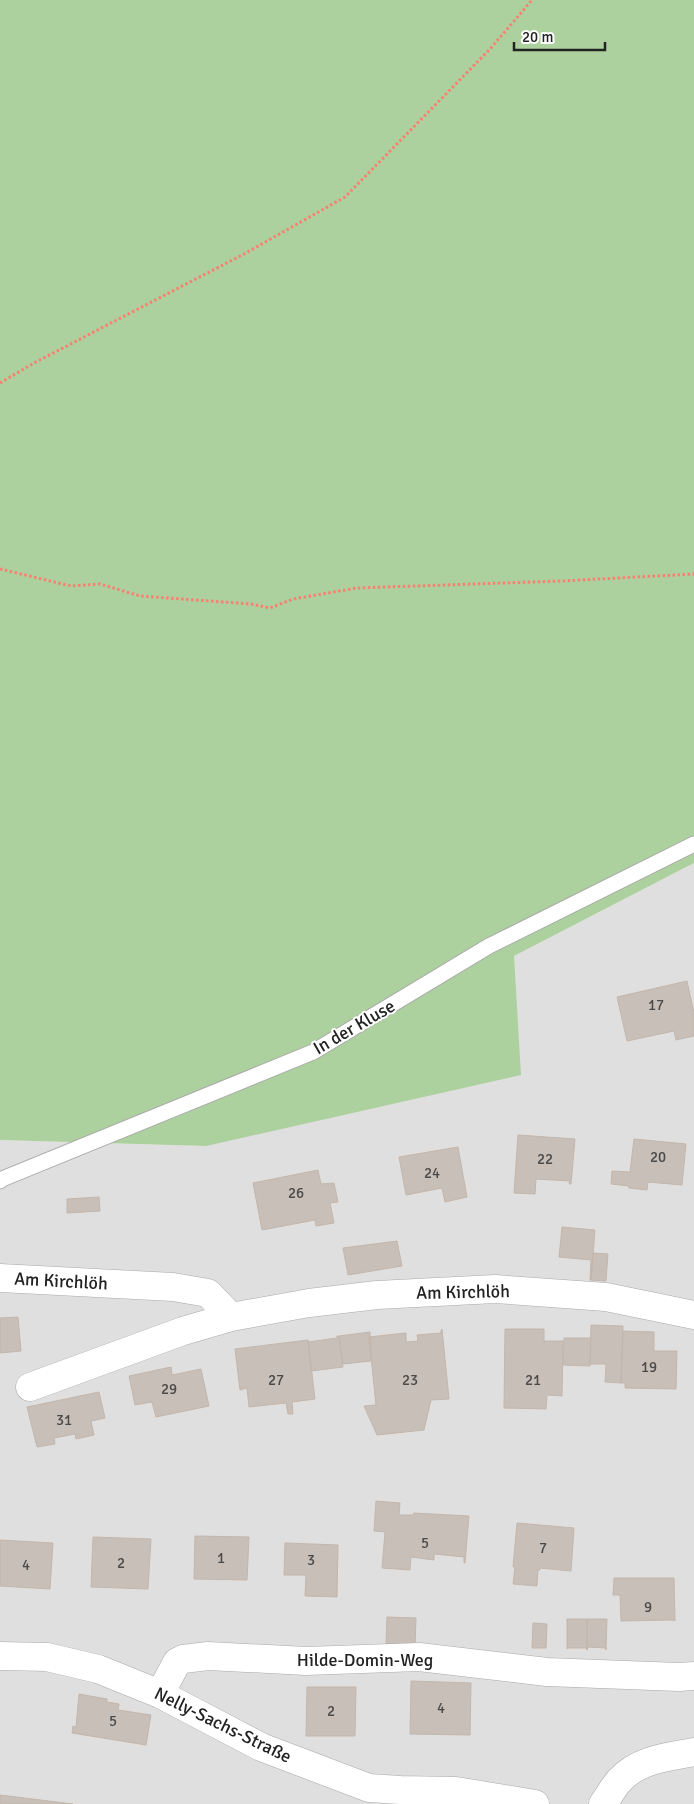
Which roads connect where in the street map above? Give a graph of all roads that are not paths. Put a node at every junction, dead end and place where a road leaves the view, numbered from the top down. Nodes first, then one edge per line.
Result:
1 (694, 844) edge
2 (0, 1181) edge
3 (0, 1278) edge
4 (694, 1315) edge
5 (231, 1317) junction
6 (30, 1387) dead end
7 (0, 1656) edge
8 (687, 1677) edge
9 (160, 1694) junction
10 (694, 1752) edge
11 (535, 1804) edge
12 (603, 1804) edge

1 - 2 lane, In der Kluse
3 - 5 street, Am Kirchlöh
4 - 5 street, Am Kirchlöh
5 - 6 street, Am Kirchlöh
7 - 9 street, Nelly-Sachs-Straße
8 - 9 street, Hilde-Domin-Weg
9 - 11 street, Nelly-Sachs-Straße
10 - 12 street

